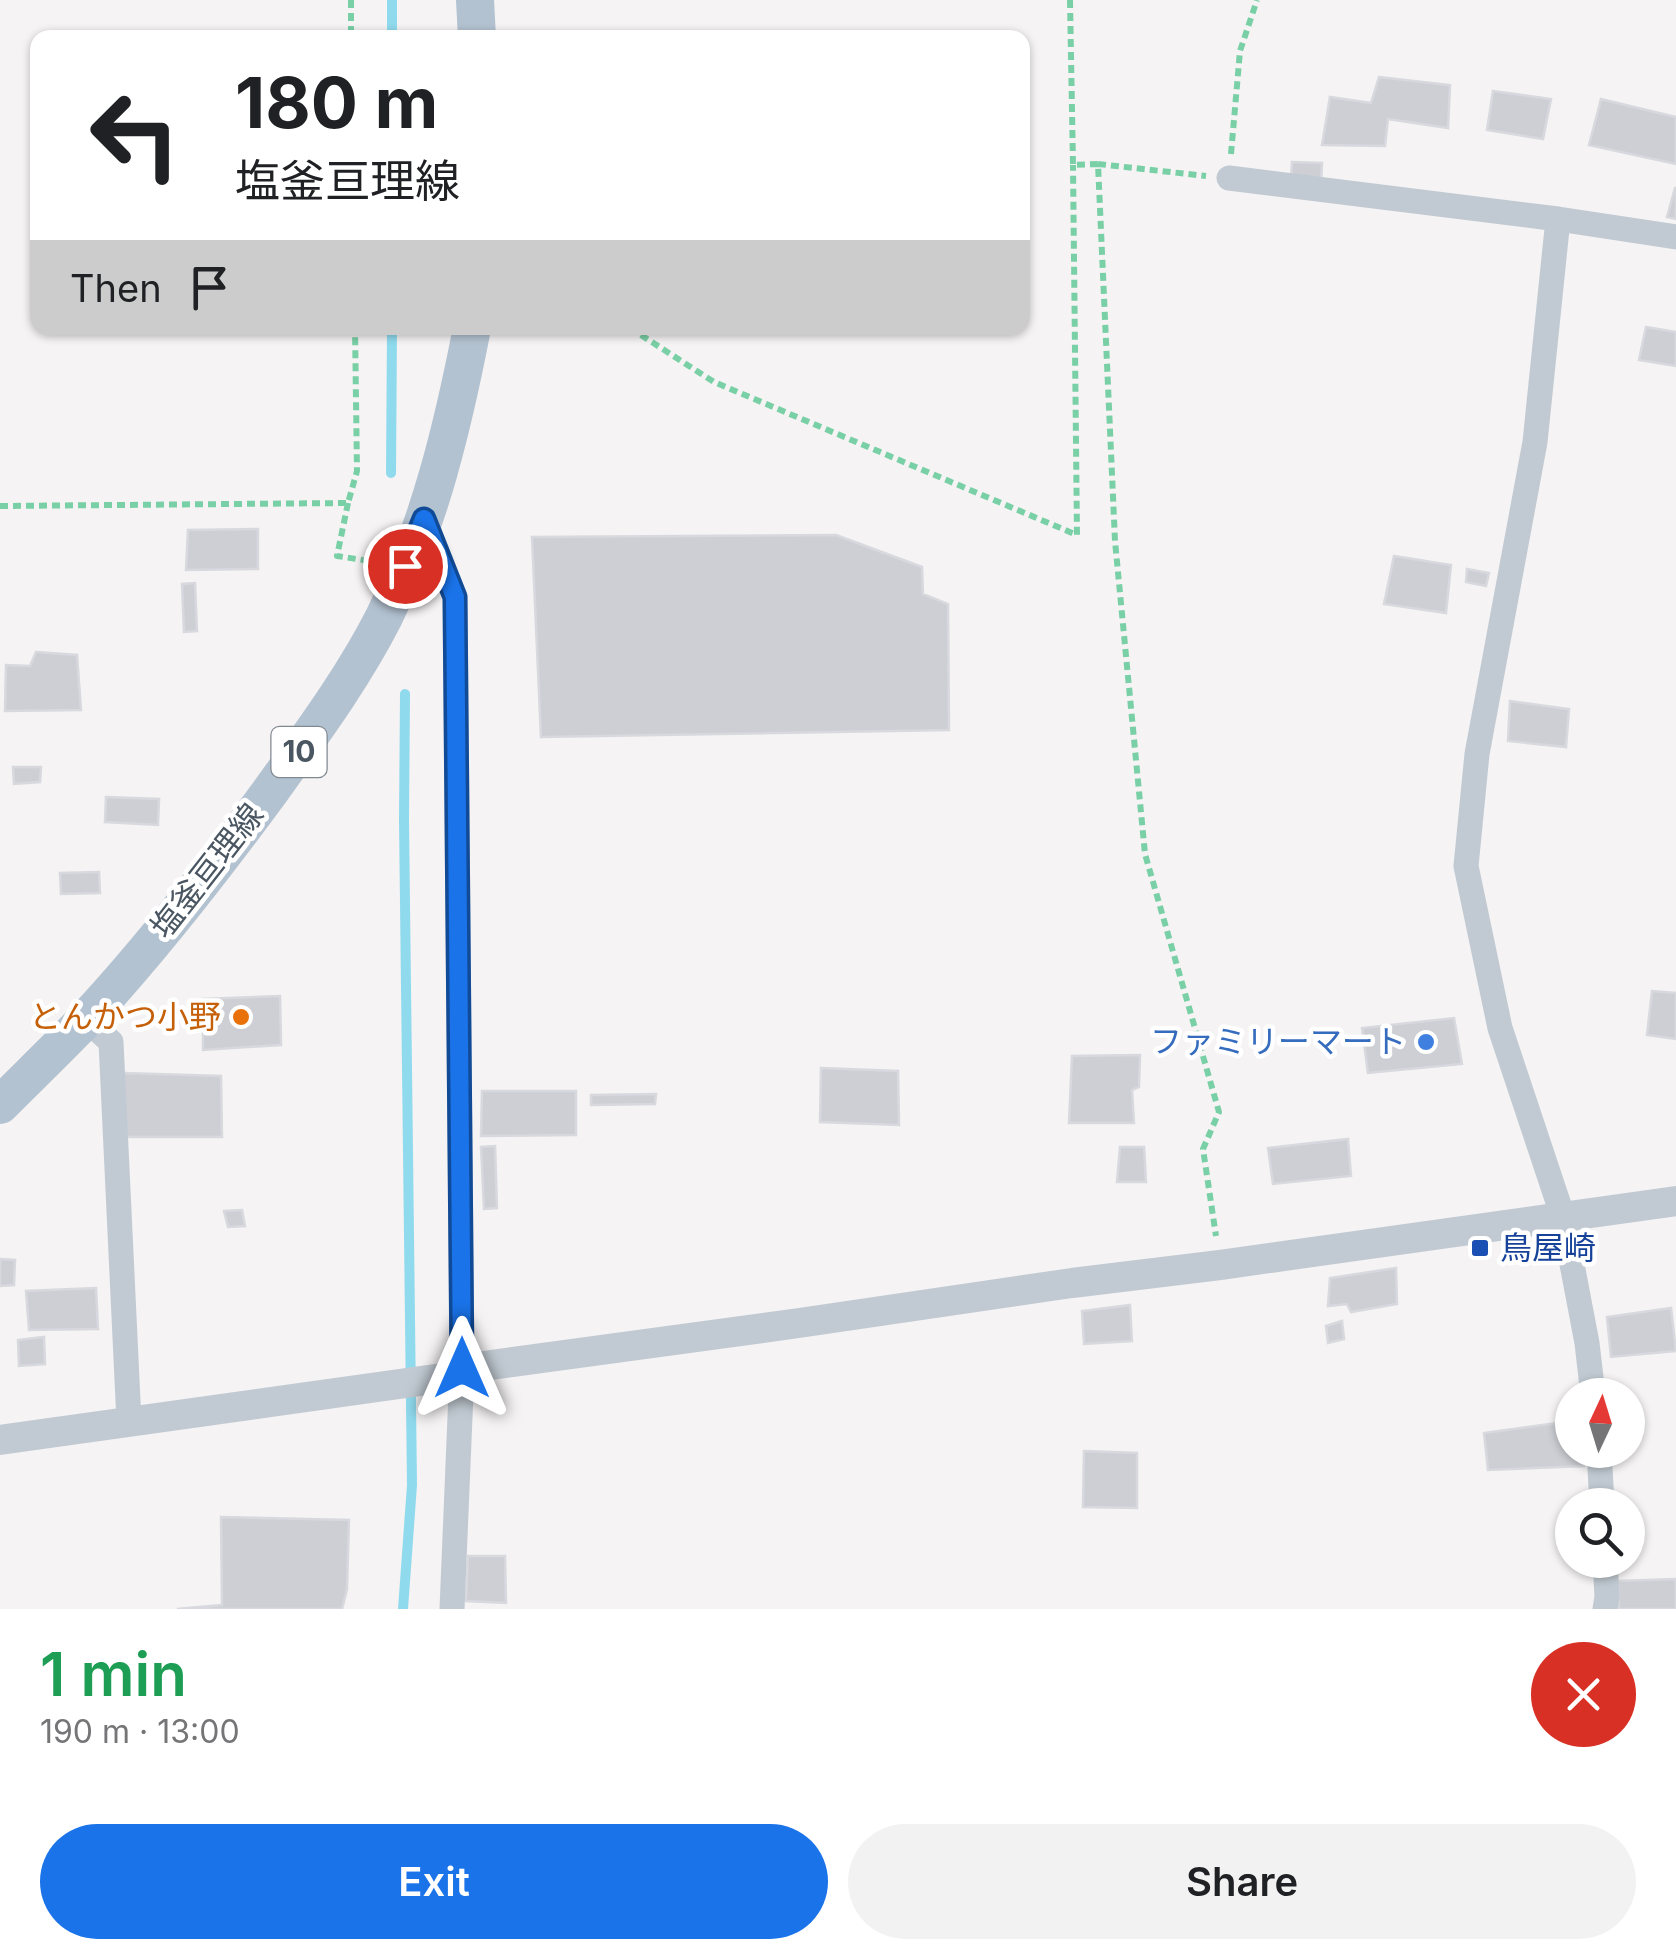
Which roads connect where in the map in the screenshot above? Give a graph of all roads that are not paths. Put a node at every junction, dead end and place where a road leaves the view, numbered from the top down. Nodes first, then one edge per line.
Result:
1 (476, 0) edge
2 (477, 30) edge
3 (1229, 178) road end
4 (1558, 219) junction
5 (1676, 237) edge
6 (471, 335) edge
7 (424, 519) junction
8 (86, 1019) junction
9 (0, 1105) edge
10 (1676, 1201) edge
11 (1563, 1217) junction
12 (452, 1373) junction
13 (1590, 1378) edge
14 (129, 1422) junction
15 (0, 1440) edge
16 (1606, 1578) edge
17 (452, 1609) edge
18 (1605, 1609) edge

1 - 2 main road
3 - 4 street
4 - 5 street
4 - 11 street
6 - 7 main road, 塩釜亘理線 / 10
7 - 8 main road, 塩釜亘理線 / 10
7 - 12 street
8 - 9 main road, 塩釜亘理線 / 10
8 - 14 street
10 - 11 street
11 - 12 street
11 - 13 street
12 - 14 street
12 - 17 street
14 - 15 street
16 - 18 street

